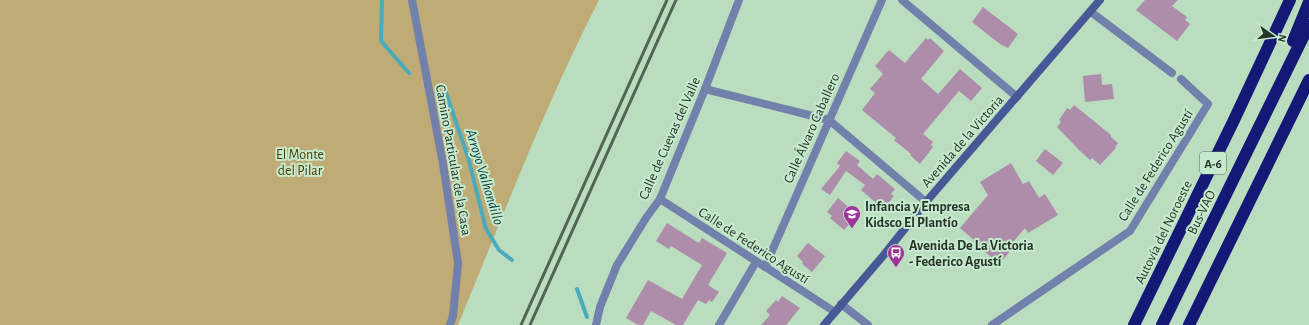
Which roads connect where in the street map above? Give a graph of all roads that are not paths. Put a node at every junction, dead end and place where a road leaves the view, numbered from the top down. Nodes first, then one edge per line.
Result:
1 (412, 0) edge
2 (739, 0) edge
3 (882, 0) edge
4 (902, 0) edge
5 (1100, 0) edge
6 (1290, 0) edge
7 (1309, 2) edge
8 (1091, 12) junction
9 (1309, 25) edge
10 (1172, 73) dead end
11 (1181, 79) dead end
12 (1309, 80) edge
13 (705, 89) junction
14 (1018, 97) junction
15 (829, 120) junction
16 (1257, 131) junction
17 (660, 199) junction
18 (926, 202) junction
19 (756, 262) junction
20 (765, 267) junction
21 (841, 304) junction
22 (835, 312) junction
23 (450, 325) edge
24 (596, 325) edge
25 (719, 325) edge
26 (824, 325) edge
27 (868, 325) edge
28 (992, 325) edge
29 (1134, 325) edge
30 (1162, 325) edge
31 (1188, 325) edge

1 - 23 street, Camino Particular de la Casa
2 - 13 street, Calle de Cuevas del Valle
3 - 15 street, Calle Álvaro Caballero
4 - 14 street
5 - 8 street, Avenida de la Victoria
6 - 29 highway, Autovía del Noroeste / A-6
7 - 16 highway
8 - 10 street
8 - 14 street, Avenida de la Victoria
9 - 16 highway, Bus-VAO
11 - 28 street, Calle de Federico Agustí
12 - 31 highway
13 - 15 street
13 - 17 street, Calle de Cuevas del Valle
14 - 18 street, Avenida de la Victoria
15 - 18 street
15 - 20 street, Calle Álvaro Caballero
16 - 30 highway, Bus-VAO
17 - 19 street, Calle de Federico Agustí
17 - 24 street, Calle de Cuevas del Valle
18 - 21 street, Avenida de la Victoria
19 - 20 street, Calle de Federico Agustí
19 - 25 street
20 - 22 street, Calle de Federico Agustí
21 - 22 street, Avenida de la Victoria
21 - 27 street
22 - 26 street, Avenida de la Victoria

